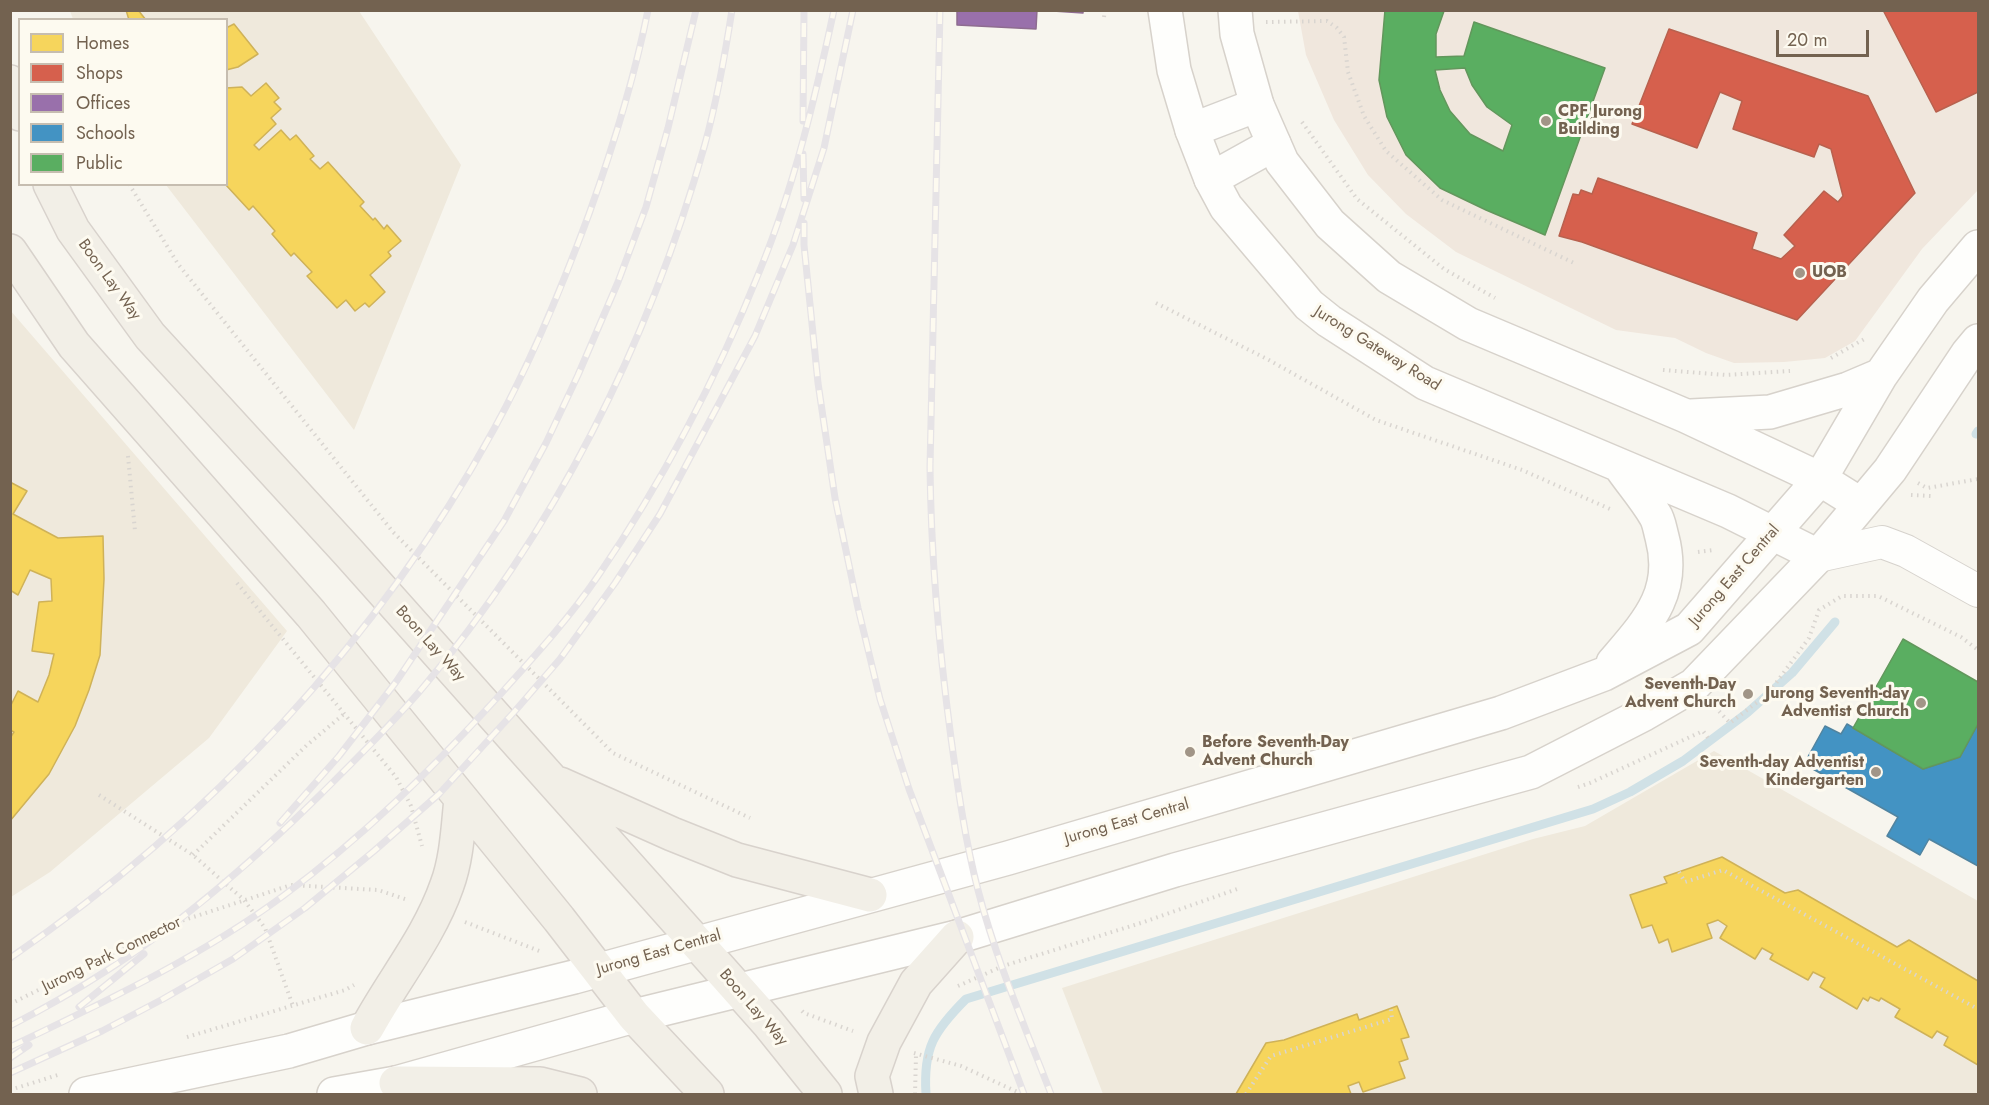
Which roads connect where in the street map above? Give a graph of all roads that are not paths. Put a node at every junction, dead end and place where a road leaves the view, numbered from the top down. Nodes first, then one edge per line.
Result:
1 (1165, 10) edge
2 (1235, 17) edge
3 (10, 82) edge
4 (1257, 105) junction
5 (18, 108) edge
6 (1192, 130) junction
7 (1274, 144) junction
8 (1211, 179) junction
9 (51, 186) edge
10 (1978, 247) edge
11 (10, 251) edge
12 (1978, 341) edge
13 (1881, 375) junction
14 (1686, 416) junction
15 (1620, 466) junction
16 (1820, 479) junction
17 (1860, 504) junction
18 (1772, 533) junction
19 (1882, 542) junction
20 (1818, 556) junction
21 (1978, 591) edge
22 (1604, 674) junction
23 (551, 780) junction
24 (460, 799) junction
25 (870, 894) junction
26 (957, 937) junction
27 (696, 942) junction
28 (597, 970) junction
29 (739, 991) junction
30 (634, 1016) junction
31 (367, 1028) junction
32 (78, 1083) edge
33 (396, 1083) junction
34 (334, 1095) edge
35 (580, 1095) edge
36 (707, 1095) edge
37 (825, 1095) edge
38 (876, 1095) edge

1 - 6 main road, Jurong Gateway Road
2 - 4 main road
3 - 5 main road
4 - 6 main road
4 - 7 main road
6 - 8 main road, Jurong Gateway Road
7 - 8 main road
7 - 14 main road
8 - 15 main road, Jurong Gateway Road
9 - 23 main road, Boon Lay Way
10 - 13 main road, Jurong East Central
11 - 24 main road
12 - 17 main road
13 - 14 main road
13 - 16 main road, Jurong East Central
14 - 16 main road
15 - 18 main road, Jurong Gateway Road
15 - 22 main road
16 - 17 main road
16 - 18 main road, Jurong East Central
17 - 19 street
17 - 20 main road
18 - 20 main road, Jurong Gateway Road
18 - 22 main road, Jurong East Central
19 - 20 street
19 - 21 street
20 - 26 main road
22 - 25 main road, Jurong East Central
23 - 25 main road
23 - 27 main road, Boon Lay Way
24 - 28 main road
24 - 31 main road
25 - 27 main road, Jurong East Central
26 - 29 main road
26 - 38 main road
27 - 28 main road, Jurong East Central
27 - 29 main road, Boon Lay Way
28 - 30 main road
28 - 31 main road, Jurong East Central
29 - 30 main road
29 - 37 main road, Boon Lay Way
30 - 33 main road
30 - 36 main road
31 - 32 main road, Jurong East Central
33 - 34 main road
33 - 35 main road

